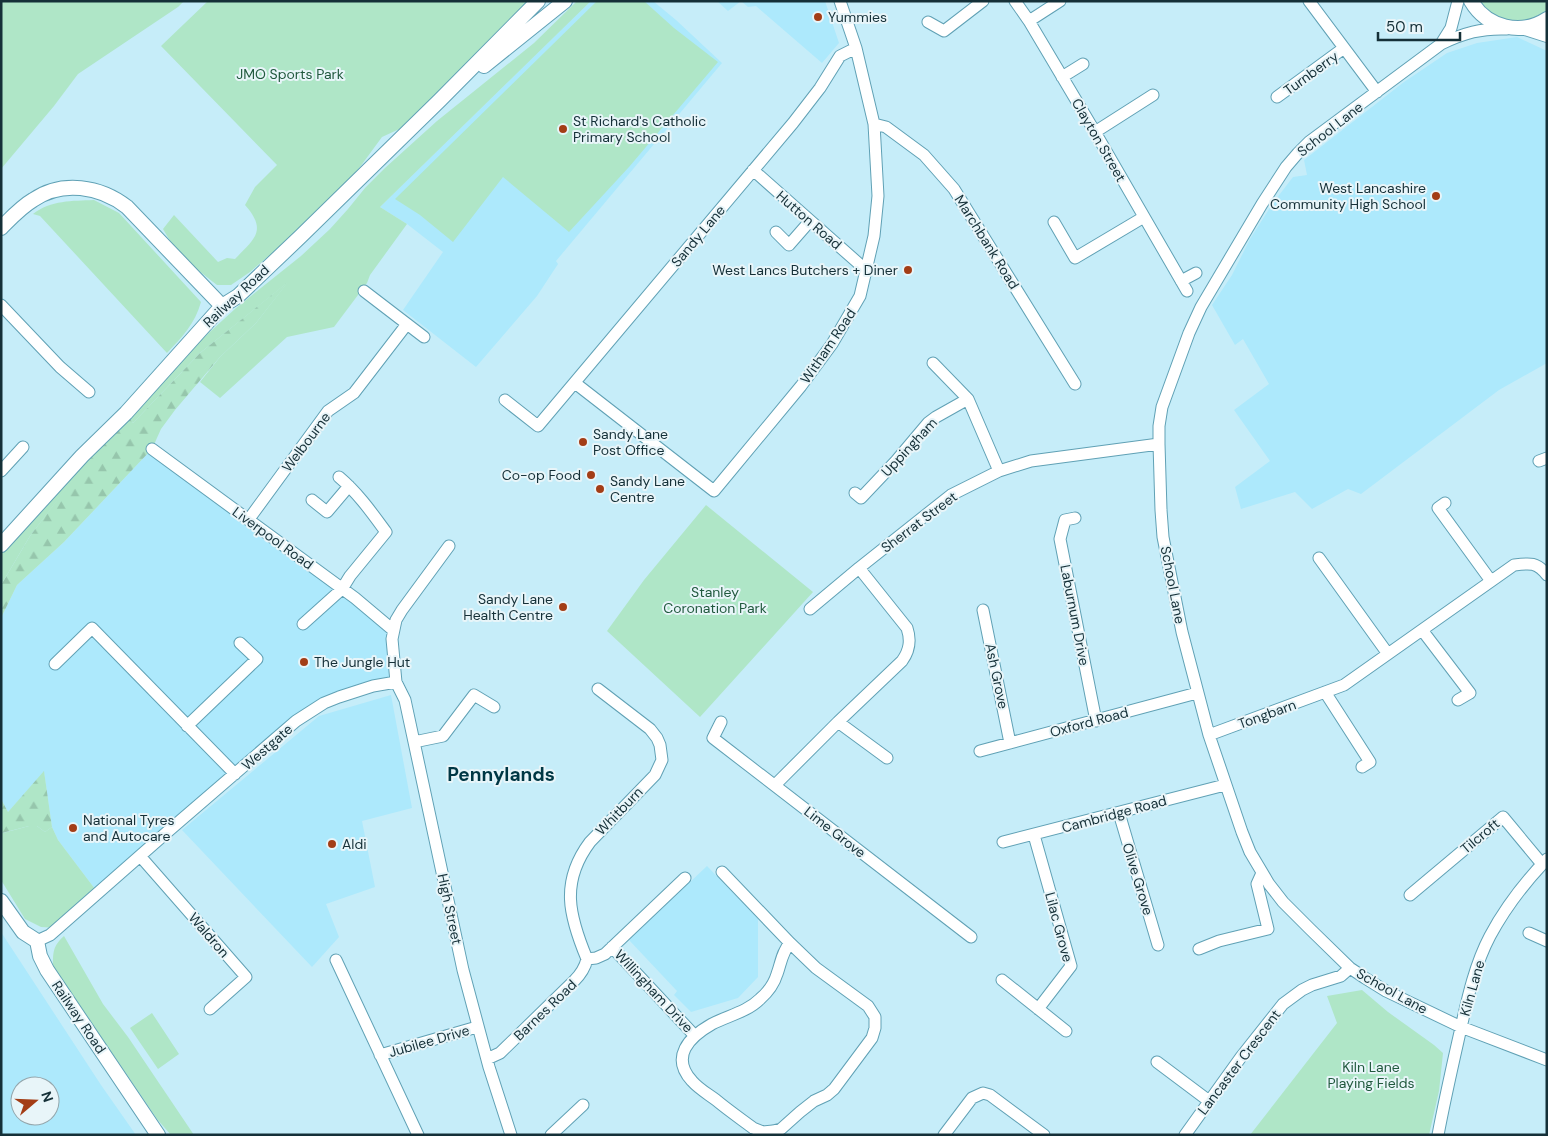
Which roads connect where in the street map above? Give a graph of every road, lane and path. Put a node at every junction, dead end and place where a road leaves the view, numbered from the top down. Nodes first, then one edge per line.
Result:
1 (538, 1) edge
2 (565, 1) edge
3 (840, 1) edge
4 (984, 1) edge
5 (1016, 1) edge
6 (1060, 1) edge
7 (1309, 1) edge
8 (1458, 1) edge
9 (1471, 1) edge
10 (1547, 19) edge
11 (1029, 21) junction
12 (928, 22) dead end
13 (1520, 28) junction
14 (1547, 36) edge
15 (1441, 44) junction
16 (856, 48) junction
17 (1344, 48) junction
18 (1083, 64) dead end
19 (1062, 77) junction
20 (1377, 92) junction
21 (1153, 95) dead end
22 (1277, 97) dead end
23 (440, 100) junction
24 (874, 124) junction
25 (1095, 132) junction
26 (753, 170) junction
27 (1144, 217) junction
28 (810, 221) junction
29 (1054, 222) dead end
30 (1, 228) edge
31 (776, 232) dead end
32 (866, 270) junction
33 (1196, 273) dead end
34 (364, 291) dead end
35 (1, 305) edge
36 (222, 306) junction
37 (407, 324) junction
38 (424, 337) dead end
39 (933, 363) dead end
40 (575, 382) junction
41 (1075, 384) dead end
42 (89, 392) dead end
43 (968, 399) junction
44 (505, 400) dead end
45 (1159, 444) junction
46 (23, 447) dead end
47 (152, 449) dead end
48 (1, 470) edge
49 (999, 471) junction
50 (339, 477) dead end
51 (349, 486) junction
52 (855, 493) dead end
53 (312, 500) dead end
54 (1445, 502) dead end
55 (1075, 518) dead end
56 (248, 519) junction
57 (397, 526) dead end
58 (386, 532) junction
59 (1, 545) edge
60 (449, 546) dead end
61 (1319, 558) dead end
62 (859, 568) junction
63 (1547, 575) edge
64 (1491, 581) junction
65 (342, 588) junction
66 (810, 608) dead end
67 (983, 610) dead end
68 (302, 624) dead end
69 (393, 630) junction
70 (1422, 630) junction
71 (240, 643) dead end
72 (1388, 654) junction
73 (55, 664) dead end
74 (396, 682) junction
75 (598, 689) dead end
76 (1325, 692) junction
77 (1197, 693) junction
78 (1458, 700) dead end
79 (494, 708) dead end
80 (1096, 721) junction
81 (721, 722) dead end
82 (838, 722) junction
83 (187, 726) junction
84 (1209, 735) junction
85 (414, 742) junction
86 (1010, 742) junction
87 (980, 751) dead end
88 (887, 758) dead end
89 (1362, 767) dead end
90 (235, 774) junction
91 (774, 785) junction
92 (1225, 785) junction
93 (1119, 813) junction
94 (1034, 835) junction
95 (1003, 842) dead end
96 (140, 856) junction
97 (1544, 862) edge
98 (722, 872) dead end
99 (1262, 873) junction
100 (684, 878) dead end
101 (1410, 896) dead end
102 (1, 901) edge
103 (1529, 933) dead end
104 (971, 937) dead end
105 (1547, 940) edge
106 (37, 941) junction
107 (790, 943) junction
108 (1158, 945) dead end
109 (612, 947) junction
110 (1199, 949) dead end
111 (587, 959) junction
112 (336, 960) dead end
113 (1350, 968) junction
114 (1002, 980) dead end
115 (210, 1009) dead end
116 (1038, 1009) junction
117 (1461, 1026) junction
118 (477, 1027) junction
119 (1066, 1031) dead end
120 (695, 1036) junction
121 (380, 1055) junction
122 (486, 1059) junction
123 (1547, 1060) edge
124 (1156, 1062) dead end
125 (1209, 1101) junction
126 (582, 1105) dead end
127 (507, 1133) edge
128 (158, 1135) edge
129 (418, 1135) edge
130 (551, 1135) edge
131 (944, 1135) edge
132 (1044, 1135) edge
133 (1185, 1135) edge
134 (1438, 1135) edge

1 - 23 main road, Railway Road
2 - 23 main road, Railway Road
3 - 16 street, Witham Road
4 - 12 street
5 - 11 street, Clayton Street
6 - 11 street
7 - 17 street, Turnberry
8 - 15 street, School Lane
9 - 13 main road
10 - 13 main road
11 - 19 street, Clayton Street
13 - 14 main road
13 - 15 street, School Lane
15 - 20 street, School Lane
16 - 24 street, Witham Road
16 - 26 street, Sandy Lane
17 - 20 street, Turnberry
17 - 22 street, Turnberry
18 - 19 street
19 - 25 street, Clayton Street
20 - 45 street, School Lane
21 - 25 street
23 - 36 main road, Railway Road
24 - 32 street, Witham Road
24 - 41 street, Marchbank Road
25 - 27 street, Clayton Street
26 - 28 street, Hutton Road
26 - 40 street, Sandy Lane
27 - 29 street
27 - 33 street, Clayton Street
28 - 31 street
28 - 32 street, Hutton Road
30 - 36 main road
32 - 40 street, Witham Road
34 - 37 street
35 - 42 street
36 - 59 main road, Railway Road
37 - 38 street
37 - 56 street, Welbourne
39 - 43 street
40 - 44 street, Sandy Lane
43 - 49 street
43 - 52 street, Uppingham
45 - 49 street, Sherrat Street
45 - 77 street, School Lane
46 - 48 street
47 - 56 street, Liverpool Road
49 - 62 street, Sherrat Street
50 - 51 street
51 - 53 street
51 - 58 street
54 - 64 street
55 - 80 street, Laburnum Drive
56 - 65 street, Liverpool Road
57 - 58 street
58 - 65 street
60 - 69 street
61 - 72 street
62 - 66 street, Sherrat Street
62 - 82 street
63 - 64 street, Tongbarn
64 - 70 street, Tongbarn
65 - 68 street
65 - 69 street, Liverpool Road
67 - 86 street, Ash Grove
69 - 74 street
70 - 72 street, Tongbarn
70 - 78 street
71 - 83 street
72 - 76 street, Tongbarn
73 - 83 street
74 - 85 street, High Street
74 - 90 street, Westgate
75 - 111 street, Whitburn
76 - 84 street, Tongbarn
76 - 89 street
77 - 80 street, Oxford Road
77 - 84 street, School Lane
79 - 85 street
80 - 86 street, Oxford Road
81 - 91 street, Lime Grove
82 - 88 street
82 - 91 street
83 - 90 street
84 - 92 street, School Lane
85 - 118 street, High Street
86 - 87 street, Oxford Road
90 - 96 street, Westgate
91 - 104 street, Lime Grove
92 - 93 street, Cambridge Road
92 - 99 street, School Lane
93 - 94 street, Cambridge Road
93 - 108 street, Olive Grove
94 - 95 street, Cambridge Road
94 - 116 street, Lilac Grove
96 - 106 street, Westgate
96 - 115 street, Waldron
97 - 101 street, Tilcroft
97 - 117 street, Kiln Lane
98 - 107 street, Willingham Drive
99 - 110 street
99 - 113 street, School Lane
100 - 109 street
102 - 106 main road
103 - 105 street
106 - 128 main road, Railway Road
107 - 120 street, Willingham Drive
107 - 120 street, Willingham Drive
109 - 111 street
109 - 120 street, Willingham Drive
111 - 122 street, Barnes Road
112 - 121 street
113 - 117 street, School Lane
113 - 125 street, Lancaster Crescent
114 - 116 street
116 - 119 street
117 - 123 street, School Lane
117 - 134 street, Kiln Lane
118 - 121 street, Jubilee Drive
118 - 122 street, High Street
121 - 129 street
122 - 127 street, High Street
124 - 125 street
125 - 133 street, Lancaster Crescent
126 - 130 street
131 - 132 street

